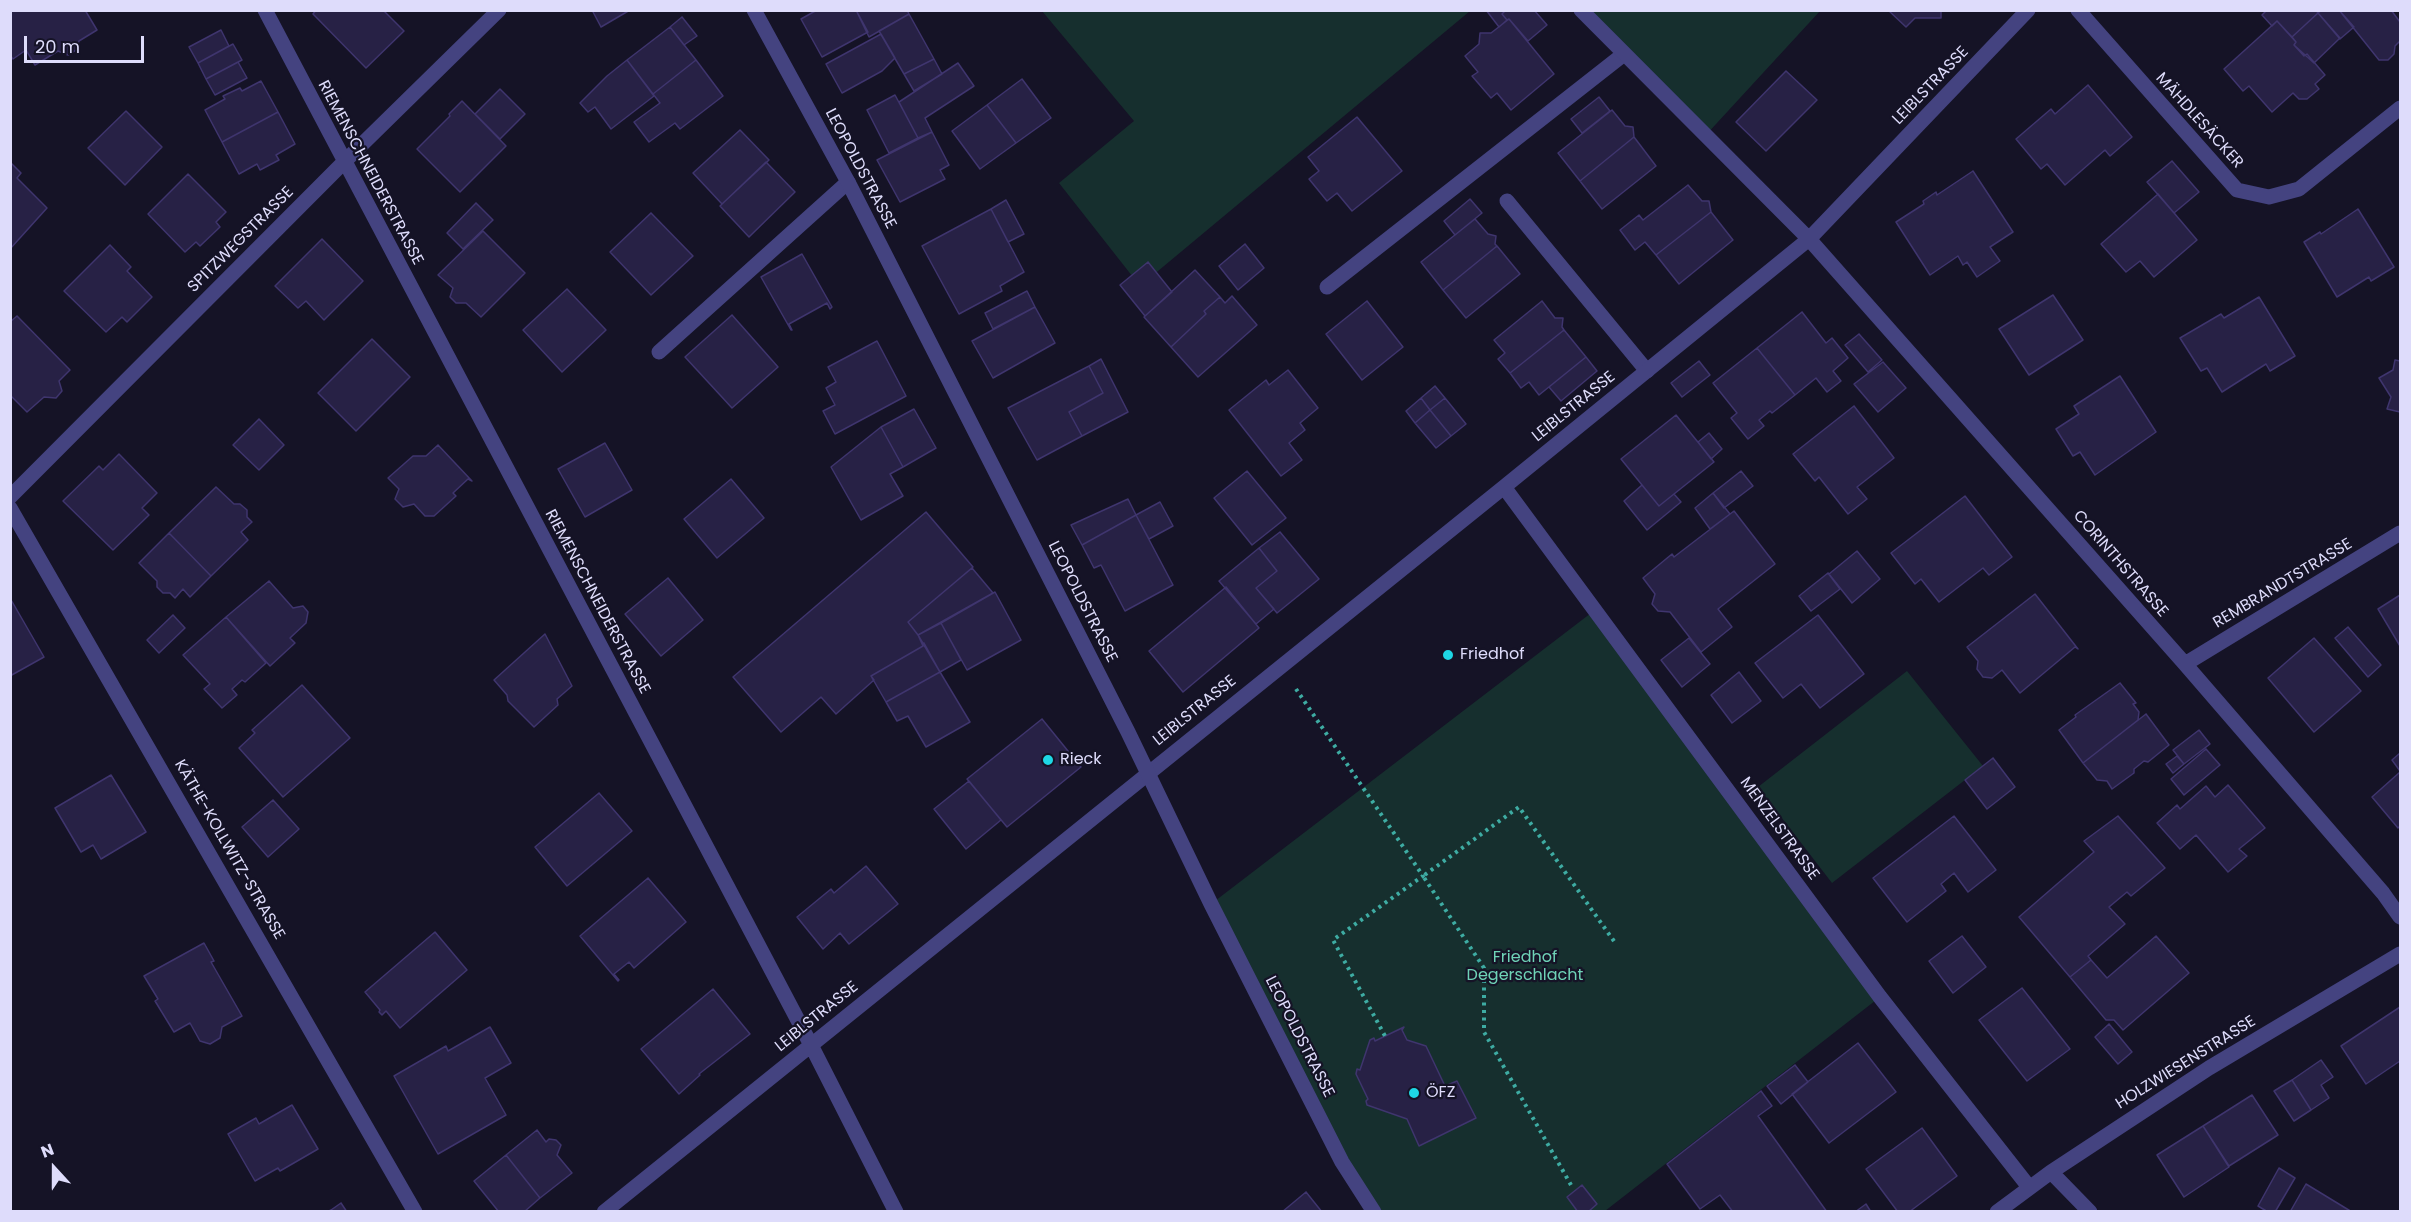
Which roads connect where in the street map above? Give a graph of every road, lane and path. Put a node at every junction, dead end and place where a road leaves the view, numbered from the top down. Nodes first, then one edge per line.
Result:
1 (265, 10) edge
2 (499, 10) edge
3 (754, 10) edge
4 (1581, 10) edge
5 (2028, 10) edge
6 (2078, 10) edge
7 (1624, 54) junction
8 (2400, 108) edge
9 (344, 162) junction
10 (848, 182) junction
11 (1507, 201) dead end
12 (1809, 239) junction
13 (1327, 287) dead end
14 (659, 352) dead end
15 (1647, 371) junction
16 (1504, 488) junction
17 (10, 497) edge
18 (10, 508) edge
19 (2400, 533) edge
20 (2185, 664) junction
21 (1280, 666) junction
22 (1146, 773) junction
23 (1423, 876) junction
24 (2400, 917) edge
25 (1616, 944) dead end
26 (2400, 954) edge
27 (1385, 1036) dead end
28 (811, 1045) junction
29 (2052, 1172) junction
30 (1571, 1185) dead end
31 (2029, 1187) junction
32 (415, 1212) edge
33 (604, 1212) edge
34 (896, 1212) edge
35 (1374, 1212) edge
36 (1996, 1212) edge
37 (2090, 1212) edge

1 - 9 street, RIEMENSCHNEIDERSTRASSE
2 - 9 street, SPITZWEGSTRASSE
3 - 10 street, LEOPOLDSTRASSE
4 - 7 street
5 - 12 street, LEIBLSTRASSE
6 - 8 street, MÄHDLESÄCKER
7 - 12 street
7 - 13 street
9 - 17 street, SPITZWEGSTRASSE
9 - 28 street, RIEMENSCHNEIDERSTRASSE
10 - 14 street
10 - 22 street, LEOPOLDSTRASSE
11 - 15 street
12 - 15 street, LEIBLSTRASSE
12 - 20 street, CORINTHSTRASSE
15 - 16 street, LEIBLSTRASSE
16 - 21 street, LEIBLSTRASSE
16 - 31 street, MENZELSTRASSE
18 - 32 street, KÄTHE-KOLLWITZ-STRASSE
19 - 20 street, REMBRANDTSTRASSE
20 - 24 street, CORINTHSTRASSE
21 - 22 street, LEIBLSTRASSE
21 - 23 path
22 - 28 street, LEIBLSTRASSE
22 - 35 street, LEOPOLDSTRASSE
23 - 25 path
23 - 27 path
23 - 30 path
26 - 29 street, HOLZWIESENSTRASSE
28 - 33 street, LEIBLSTRASSE
28 - 34 street, RIEMENSCHNEIDERSTRASSE
29 - 31 street, HOLZWIESENSTRASSE
29 - 37 street
31 - 36 street, HOLZWIESENSTRASSE

